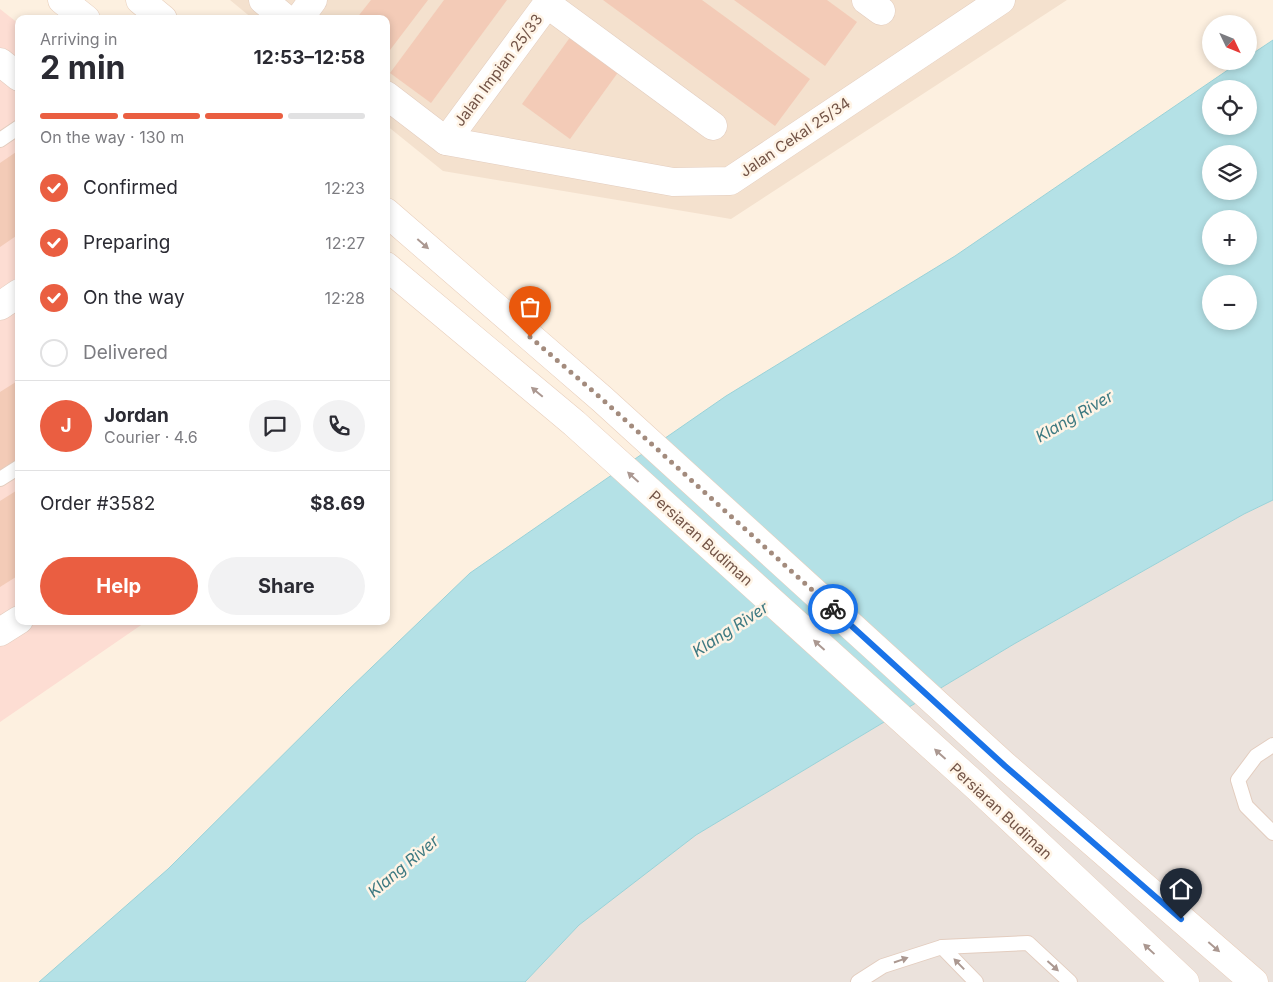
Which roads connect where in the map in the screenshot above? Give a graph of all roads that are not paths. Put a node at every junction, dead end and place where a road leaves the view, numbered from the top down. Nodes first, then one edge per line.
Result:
1 (62, 0) edge
2 (140, 0) edge
3 (263, 0) edge
4 (313, 0) edge
5 (1001, 0) edge
6 (549, 2) edge
7 (81, 15) edge
8 (158, 15) edge
9 (281, 15) edge
10 (302, 15) edge
11 (0, 62) edge
12 (15, 74) edge
13 (390, 98) edge
14 (714, 126) dead end
15 (15, 130) edge
16 (0, 140) edge
17 (446, 141) junction
18 (390, 215) edge
19 (390, 269) edge
20 (15, 297) edge
21 (0, 306) edge
22 (15, 470) edge
23 (0, 479) edge
24 (1273, 746) edge
25 (1273, 833) edge
26 (942, 947) junction
27 (858, 982) edge
28 (976, 982) edge
29 (1070, 982) edge
30 (1185, 982) edge
31 (1254, 982) edge

1 - 7 main road
2 - 8 main road
3 - 9 main road
4 - 10 main road
5 - 17 main road, Jalan Cekal 25/34
6 - 14 main road
6 - 17 main road, Jalan Impian 25/33
11 - 12 main road
13 - 17 main road
15 - 16 lane
18 -> 31 main road
30 -> 19 main road, Persiaran Budiman
20 - 21 main road
22 - 23 lane
24 - 25 lane
27 -> 26 lane
28 -> 26 lane
26 -> 29 lane

